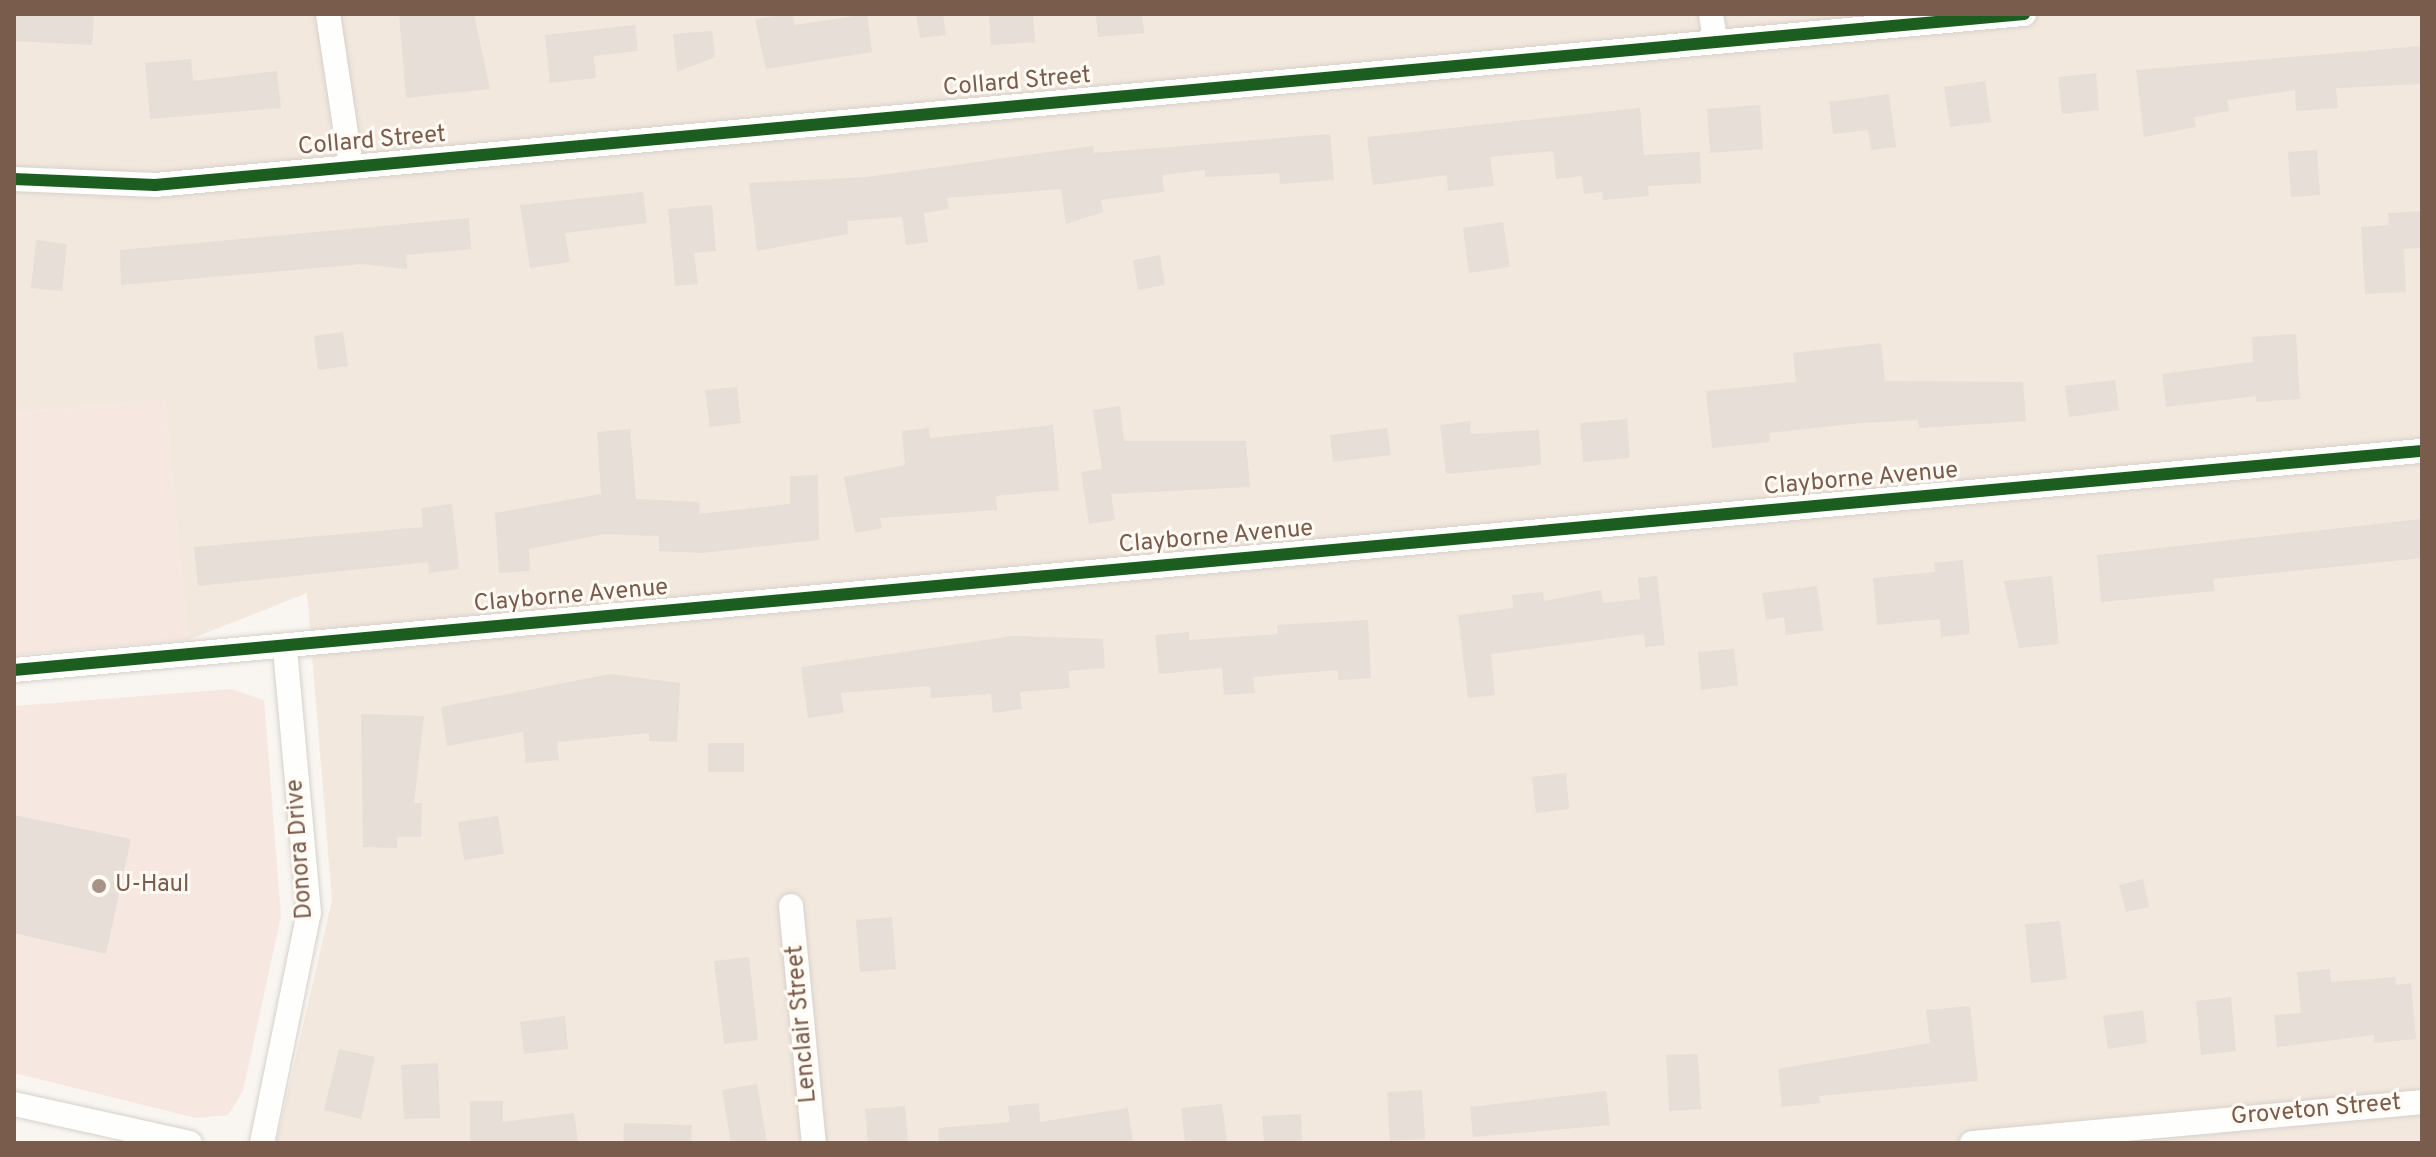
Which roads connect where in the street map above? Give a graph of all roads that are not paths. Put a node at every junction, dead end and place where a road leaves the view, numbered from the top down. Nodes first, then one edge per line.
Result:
1 (328, 14) edge
2 (1711, 14) edge
3 (2024, 14) edge
4 (1951, 17) edge
5 (1715, 40) junction
6 (351, 166) junction
7 (14, 179) edge
8 (2422, 451) edge
9 (285, 648) junction
10 (14, 670) edge
11 (791, 906) dead end
12 (2422, 1102) edge
13 (14, 1104) edge
14 (190, 1143) edge
15 (262, 1143) edge
16 (814, 1143) edge
17 (1972, 1143) edge

1 - 6 street
2 - 5 street
3 - 4 street, Collard Street
4 - 5 street, Collard Street
5 - 6 street, Collard Street
6 - 7 street, Collard Street
8 - 9 street, Clayborne Avenue
9 - 10 street, Clayborne Avenue
9 - 15 street, Donora Drive
11 - 16 street, Lenclair Street
12 - 17 street, Groveton Street
13 - 14 street

